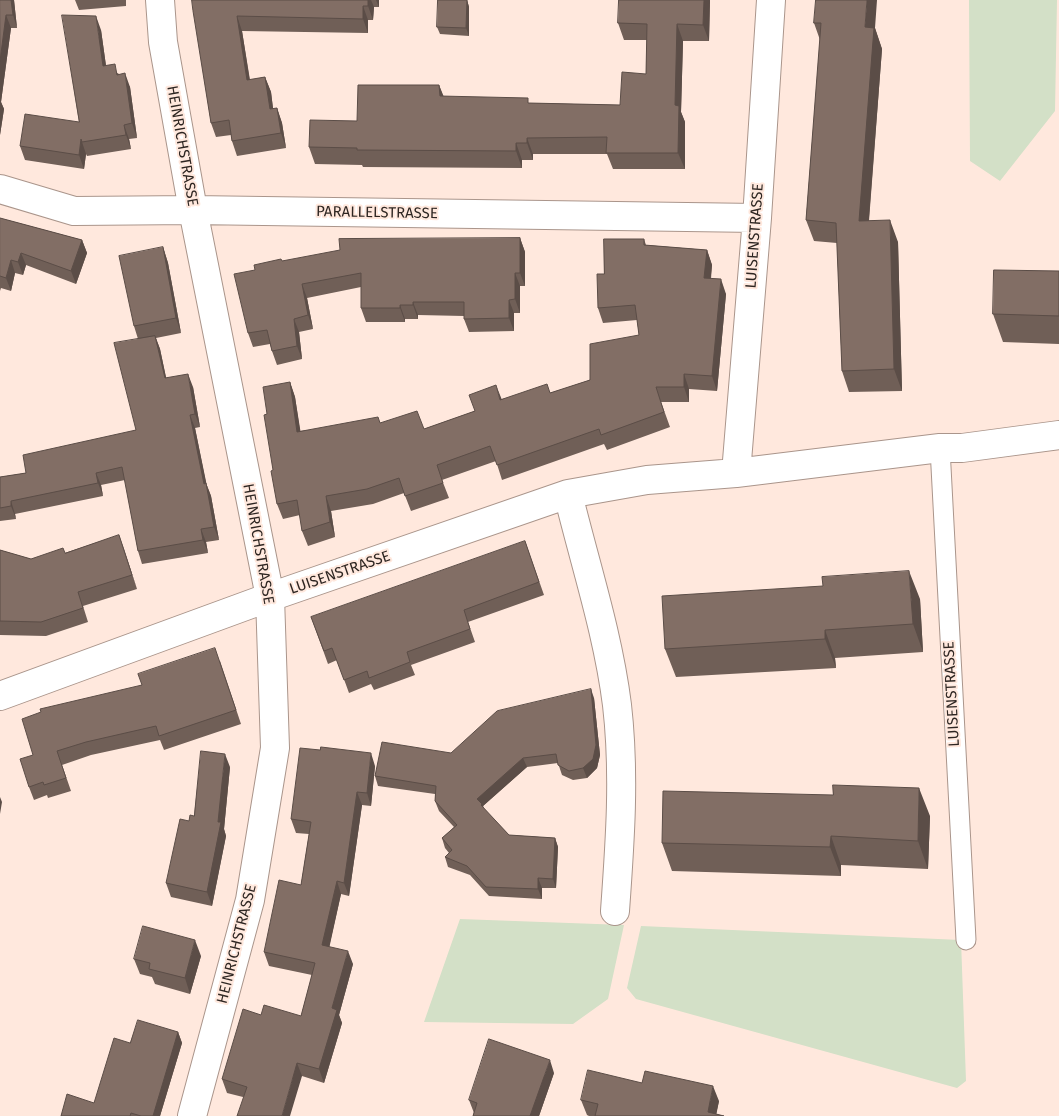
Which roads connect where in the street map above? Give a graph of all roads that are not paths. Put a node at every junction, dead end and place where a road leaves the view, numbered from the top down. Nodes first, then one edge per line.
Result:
1 (160, 0) edge
2 (772, 0) edge
3 (0, 188) edge
4 (193, 210) junction
5 (757, 218) junction
6 (1059, 435) edge
7 (940, 448) junction
8 (736, 473) junction
9 (568, 494) junction
10 (270, 597) junction
11 (0, 696) edge
12 (615, 911) dead end
13 (966, 940) dead end
14 (192, 1116) edge

1 - 4 street, HEINRICHSTRASSE
2 - 5 street, LUISENSTRASSE
3 - 4 street, PARALLELSTRASSE
4 - 5 street, PARALLELSTRASSE
4 - 10 street, HEINRICHSTRASSE
5 - 8 street, LUISENSTRASSE
6 - 7 street, LUISENSTRASSE
7 - 8 street, LUISENSTRASSE
7 - 13 lane, LUISENSTRASSE
8 - 9 street, LUISENSTRASSE
9 - 10 street, LUISENSTRASSE
9 - 12 street
10 - 11 street, LUISENSTRASSE
10 - 14 street, HEINRICHSTRASSE

